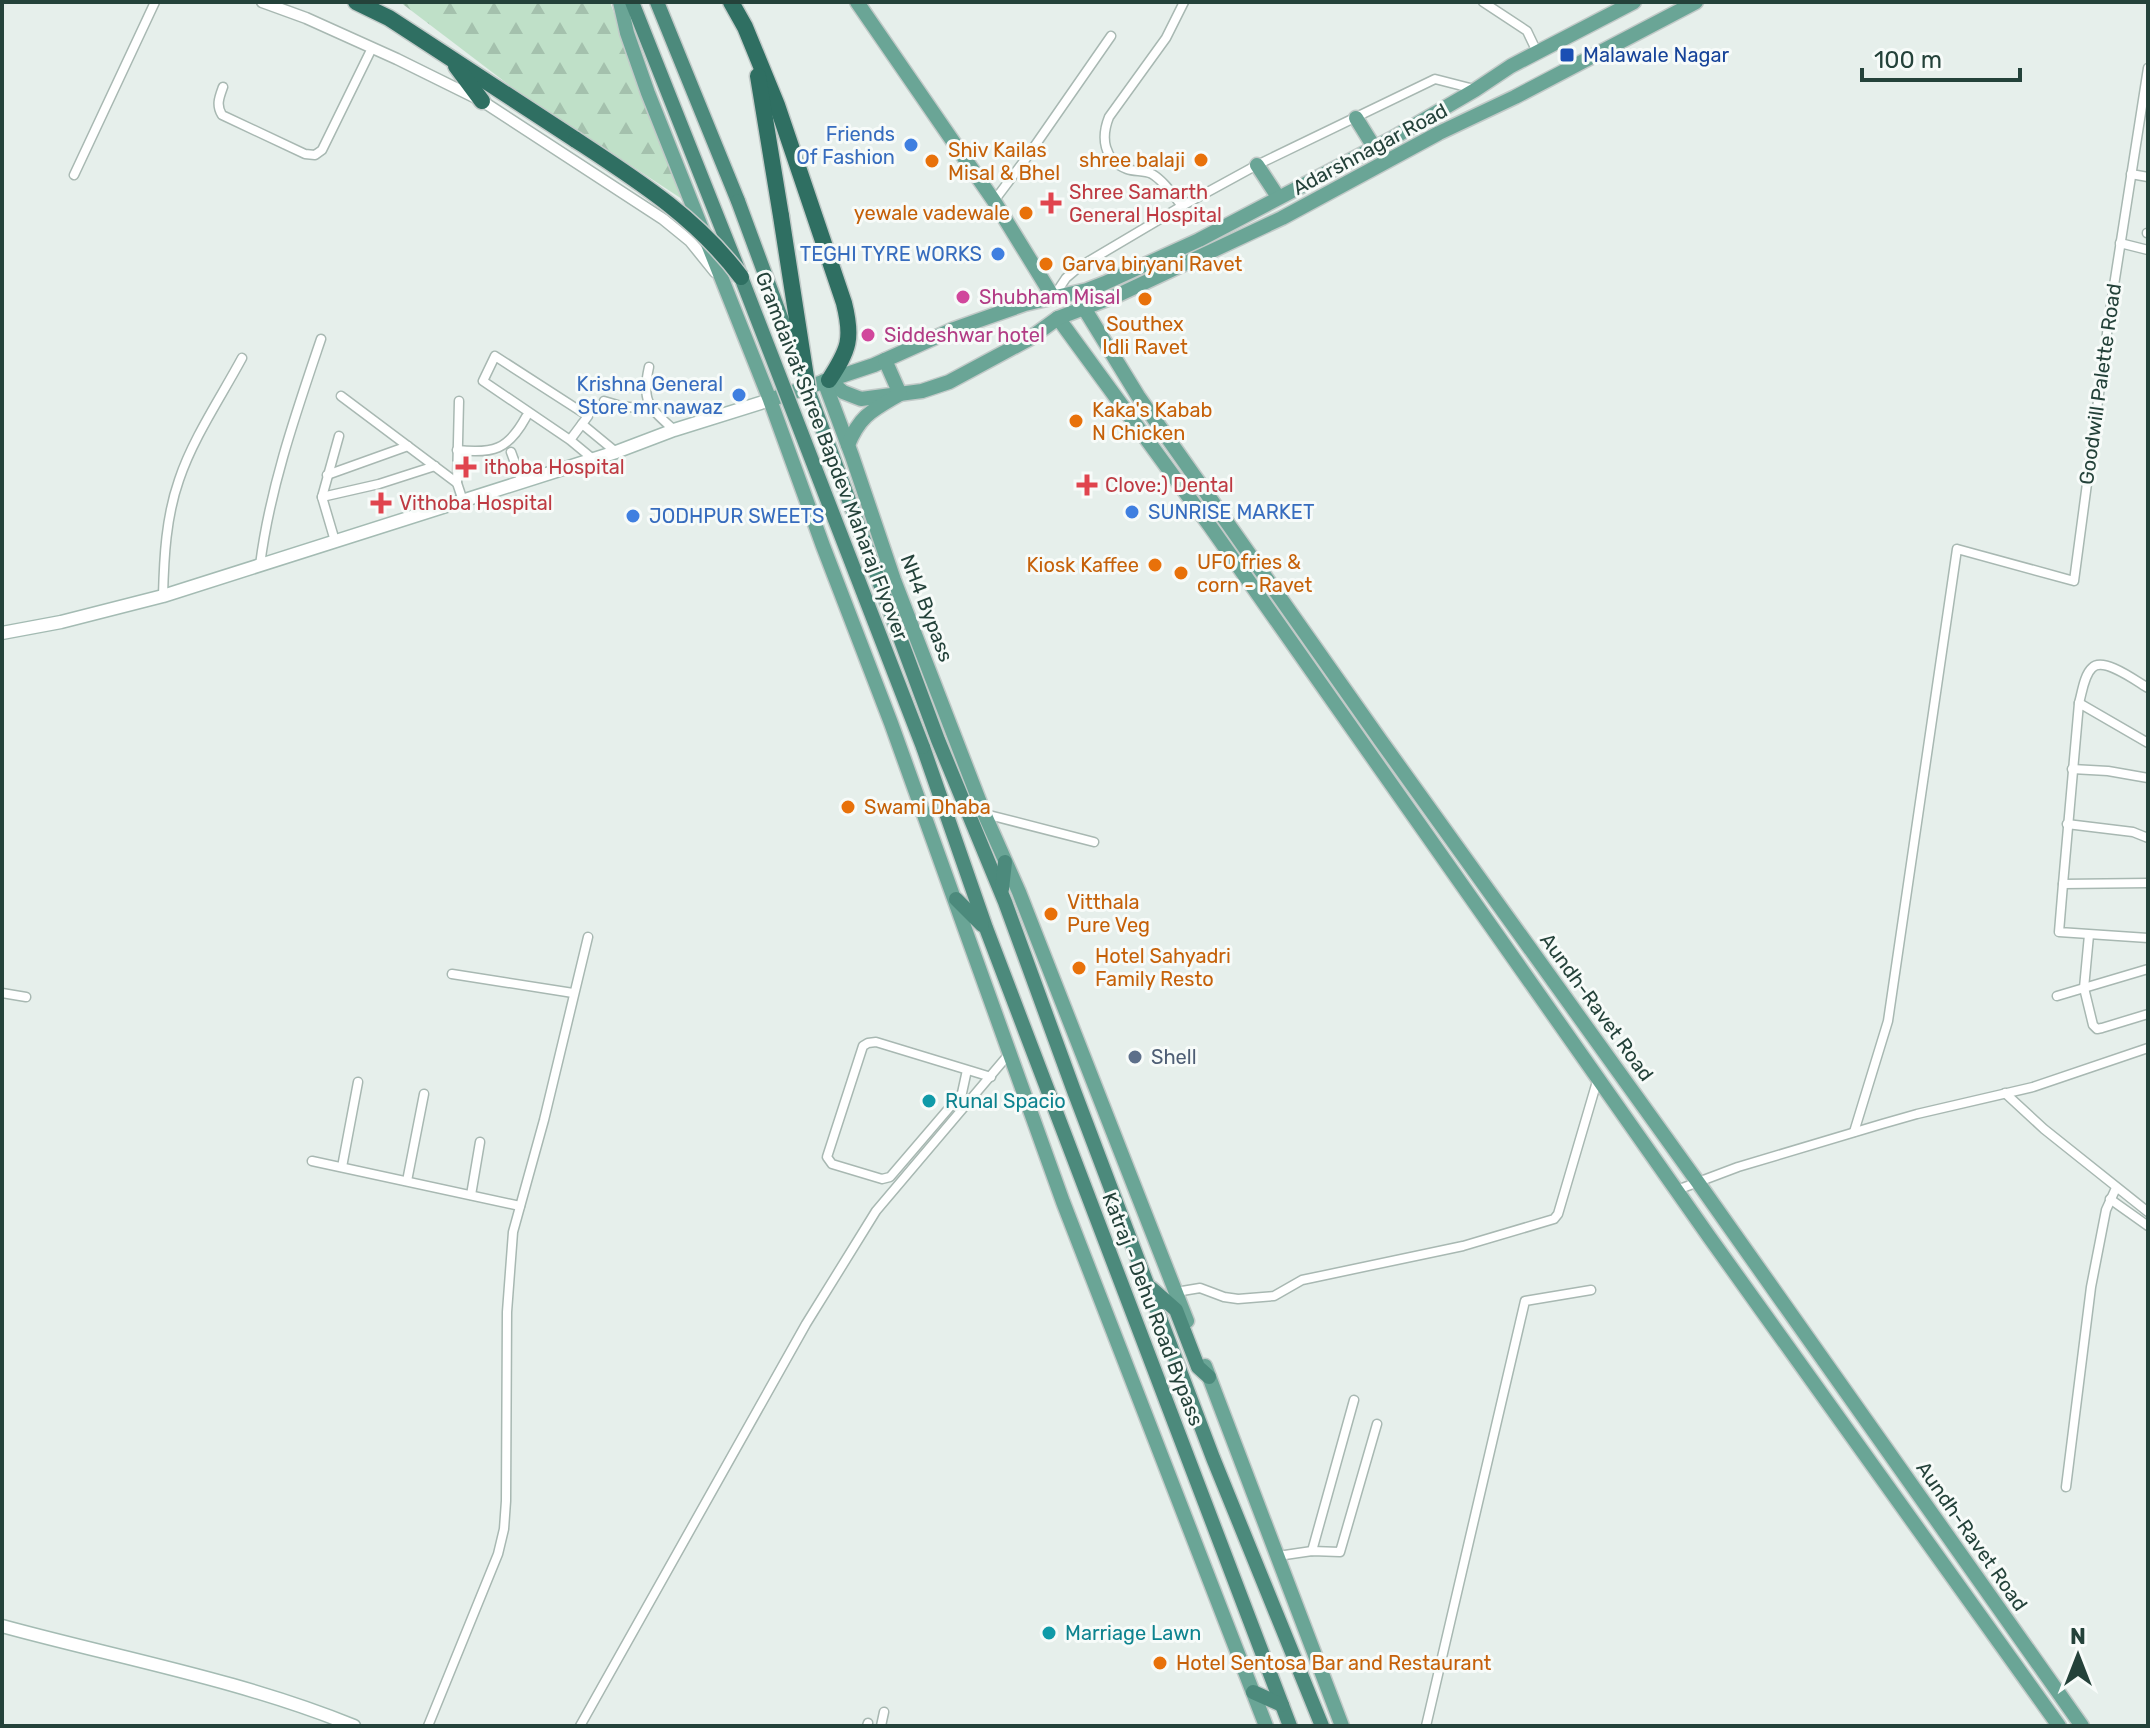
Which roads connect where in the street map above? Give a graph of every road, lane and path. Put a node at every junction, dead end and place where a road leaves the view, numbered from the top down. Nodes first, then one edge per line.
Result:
1 (155, 2) edge
2 (262, 2) edge
3 (356, 2) edge
4 (620, 2) edge
5 (632, 2) edge
6 (657, 2) edge
7 (731, 2) edge
8 (857, 2) edge
9 (1184, 2) edge
10 (1483, 2) edge
11 (1634, 2) edge
12 (1696, 2) edge
13 (1111, 36) dead end
14 (750, 40) junction
15 (372, 48) junction
16 (1537, 52) junction
17 (448, 55) junction
18 (2148, 68) edge
19 (223, 87) dead end
20 (1475, 90) junction
21 (482, 101) junction
22 (1356, 118) junction
23 (1374, 147) junction
24 (1257, 165) junction
25 (2131, 174) junction
26 (74, 175) dead end
27 (2148, 177) edge
28 (1278, 197) junction
29 (994, 201) junction
30 (1182, 206) junction
31 (2120, 243) junction
32 (2148, 250) edge
33 (741, 277) junction
34 (721, 279) junction
35 (1053, 297) junction
36 (1084, 308) junction
37 (1058, 318) junction
38 (321, 339) dead end
39 (242, 358) dead end
40 (885, 360) junction
41 (649, 367) dead end
42 (826, 381) junction
43 (808, 390) junction
44 (900, 394) junction
45 (341, 396) dead end
46 (770, 400) junction
47 (459, 401) dead end
48 (604, 401) dead end
49 (653, 410) junction
50 (526, 417) dead end
51 (582, 424) junction
52 (674, 430) junction
53 (339, 436) dead end
54 (570, 440) junction
55 (848, 445) junction
56 (408, 446) junction
57 (457, 450) junction
58 (511, 452) dead end
59 (616, 452) junction
60 (593, 459) junction
61 (435, 466) junction
62 (327, 475) junction
63 (522, 482) junction
64 (457, 483) junction
65 (322, 497) junction
66 (463, 501) junction
67 (335, 541) junction
68 (260, 565) junction
69 (163, 596) junction
70 (2, 633) edge
71 (2148, 688) edge
72 (2079, 703) junction
73 (2148, 743) edge
74 (2072, 769) junction
75 (2148, 778) edge
76 (984, 813) junction
77 (2067, 824) junction
78 (2148, 838) edge
79 (1094, 842) dead end
80 (996, 855) junction
81 (2148, 883) edge
82 (2063, 884) junction
83 (956, 899) junction
84 (986, 928) junction
85 (2089, 935) junction
86 (588, 937) dead end
87 (2148, 938) edge
88 (2148, 969) edge
89 (452, 974) dead end
90 (2084, 988) junction
91 (2, 993) edge
92 (573, 993) junction
93 (2057, 996) dead end
94 (26, 997) dead end
95 (2148, 1014) edge
96 (2148, 1048) edge
97 (1009, 1054) junction
98 (967, 1070) junction
99 (991, 1077) junction
100 (1598, 1078) junction
101 (358, 1082) dead end
102 (2005, 1093) junction
103 (424, 1094) dead end
104 (1854, 1132) junction
105 (480, 1142) dead end
106 (312, 1161) dead end
107 (342, 1167) junction
108 (407, 1181) junction
109 (1697, 1181) junction
110 (2116, 1188) junction
111 (1677, 1190) junction
112 (471, 1195) junction
113 (2110, 1199) junction
114 (520, 1206) junction
115 (2148, 1212) edge
116 (2148, 1226) edge
117 (1148, 1286) junction
118 (1591, 1290) dead end
119 (1176, 1292) junction
120 (1209, 1377) junction
121 (1354, 1400) dead end
122 (1377, 1424) dead end
123 (2066, 1487) dead end
124 (1312, 1551) junction
125 (1278, 1556) junction
126 (2, 1626) edge
127 (1253, 1692) junction
128 (1282, 1705) junction
129 (884, 1712) dead end
130 (1290, 1724) edge
131 (354, 1726) edge
132 (428, 1726) edge
133 (580, 1726) edge
134 (881, 1726) edge
135 (1266, 1726) edge
136 (1322, 1726) edge
137 (1342, 1726) edge
138 (1426, 1726) edge
139 (2059, 1726) edge
140 (2082, 1726) edge

1 - 26 street
2 - 15 street
3 - 17 highway
4 - 34 main road
5 - 33 highway, Gramdaivat Shree Bapdev Maharaj Flyover
6 - 43 highway, Gramdaivat Shree Bapdev Maharaj Flyover, bridge
7 - 14 highway
8 - 29 main road
9 - 30 street
10 - 16 street
11 - 16 main road, Adarshnagar Road
12 - 36 main road, Adarshnagar Road
13 - 29 street
14 - 42 highway
14 - 43 highway, bridge
15 - 19 street
15 - 21 street
16 - 20 main road, Adarshnagar Road
17 - 21 highway
17 - 33 highway, bridge
18 - 25 street, Goodwill Palette Road
20 - 22 street
20 - 23 main road, Adarshnagar Road
21 - 34 street
22 - 23 main road
22 - 24 street
23 - 28 main road, Adarshnagar Road
24 - 28 main road
24 - 30 street
25 - 27 street
25 - 31 street, Goodwill Palette Road
28 - 35 main road, Adarshnagar Road
29 - 35 main road
30 - 35 street
31 - 32 street
31 - 104 street, Goodwill Palette Road
33 - 84 highway, Gramdaivat Shree Bapdev Maharaj Flyover, bridge
34 - 46 main road
35 - 40 main road, Adarshnagar Road
36 - 37 main road, Adarshnagar Road
36 - 109 main road, Aundh-Ravet Road
37 - 44 main road
37 - 100 main road, Aundh-Ravet Road
38 - 68 street
39 - 69 street
40 - 42 main road, Adarshnagar Road
40 - 44 main road
41 - 49 street
42 - 44 main road
42 - 46 main road, Adarshnagar Road
42 - 55 main road, NH4 Bypass
43 - 80 highway, Gramdaivat Shree Bapdev Maharaj Flyover
44 - 55 main road
45 - 56 street
46 - 52 main road
46 - 83 main road
47 - 57 street
48 - 49 street
49 - 52 street
50 - 57 street
51 - 54 street
51 - 54 street
51 - 59 street
52 - 59 main road
53 - 62 street
54 - 60 street
55 - 76 main road, NH4 Bypass
56 - 61 street
56 - 62 street
57 - 64 street
58 - 63 street
59 - 60 main road
60 - 63 main road
61 - 64 street
61 - 65 street
62 - 65 street
63 - 66 main road
64 - 66 street
65 - 67 street
66 - 67 main road
67 - 68 main road
68 - 69 main road
69 - 70 main road
71 - 72 street
72 - 73 street
72 - 74 street
74 - 75 street
74 - 77 street
76 - 79 street
76 - 80 main road, NH4 Bypass
77 - 78 street
77 - 82 street
80 - 117 highway, Katraj - Dehu Road Bypass
80 - 119 main road, NH4 Bypass
81 - 82 street
82 - 85 street
83 - 84 highway
83 - 97 main road
84 - 128 highway, Katraj - Dehu Road Bypass
85 - 87 street
85 - 90 street
86 - 92 street
88 - 90 street
89 - 92 street
90 - 93 street
90 - 95 street
91 - 94 street
92 - 114 street
96 - 102 street
97 - 99 street
97 - 127 main road
98 - 98 street
98 - 99 street
99 - 133 street
100 - 111 main road, Aundh-Ravet Road
100 - 119 street
101 - 107 street
102 - 104 street
102 - 110 street
103 - 108 street
104 - 109 street
105 - 112 street
106 - 107 street
107 - 108 street
108 - 112 street
109 - 111 street
109 - 140 main road, Aundh-Ravet Road
110 - 113 street
110 - 115 street
111 - 139 main road, Aundh-Ravet Road
112 - 114 street
113 - 116 street
113 - 123 street
114 - 132 street
117 - 120 highway
117 - 136 highway, Katraj - Dehu Road Bypass
118 - 138 street
119 - 120 main road, NH4 Bypass
120 - 125 main road, NH4 Bypass
121 - 124 street
122 - 124 street
124 - 125 street
125 - 137 main road, NH4 Bypass
126 - 131 main road
127 - 128 highway
127 - 135 main road
128 - 130 highway, Katraj - Dehu Road Bypass
129 - 134 street

